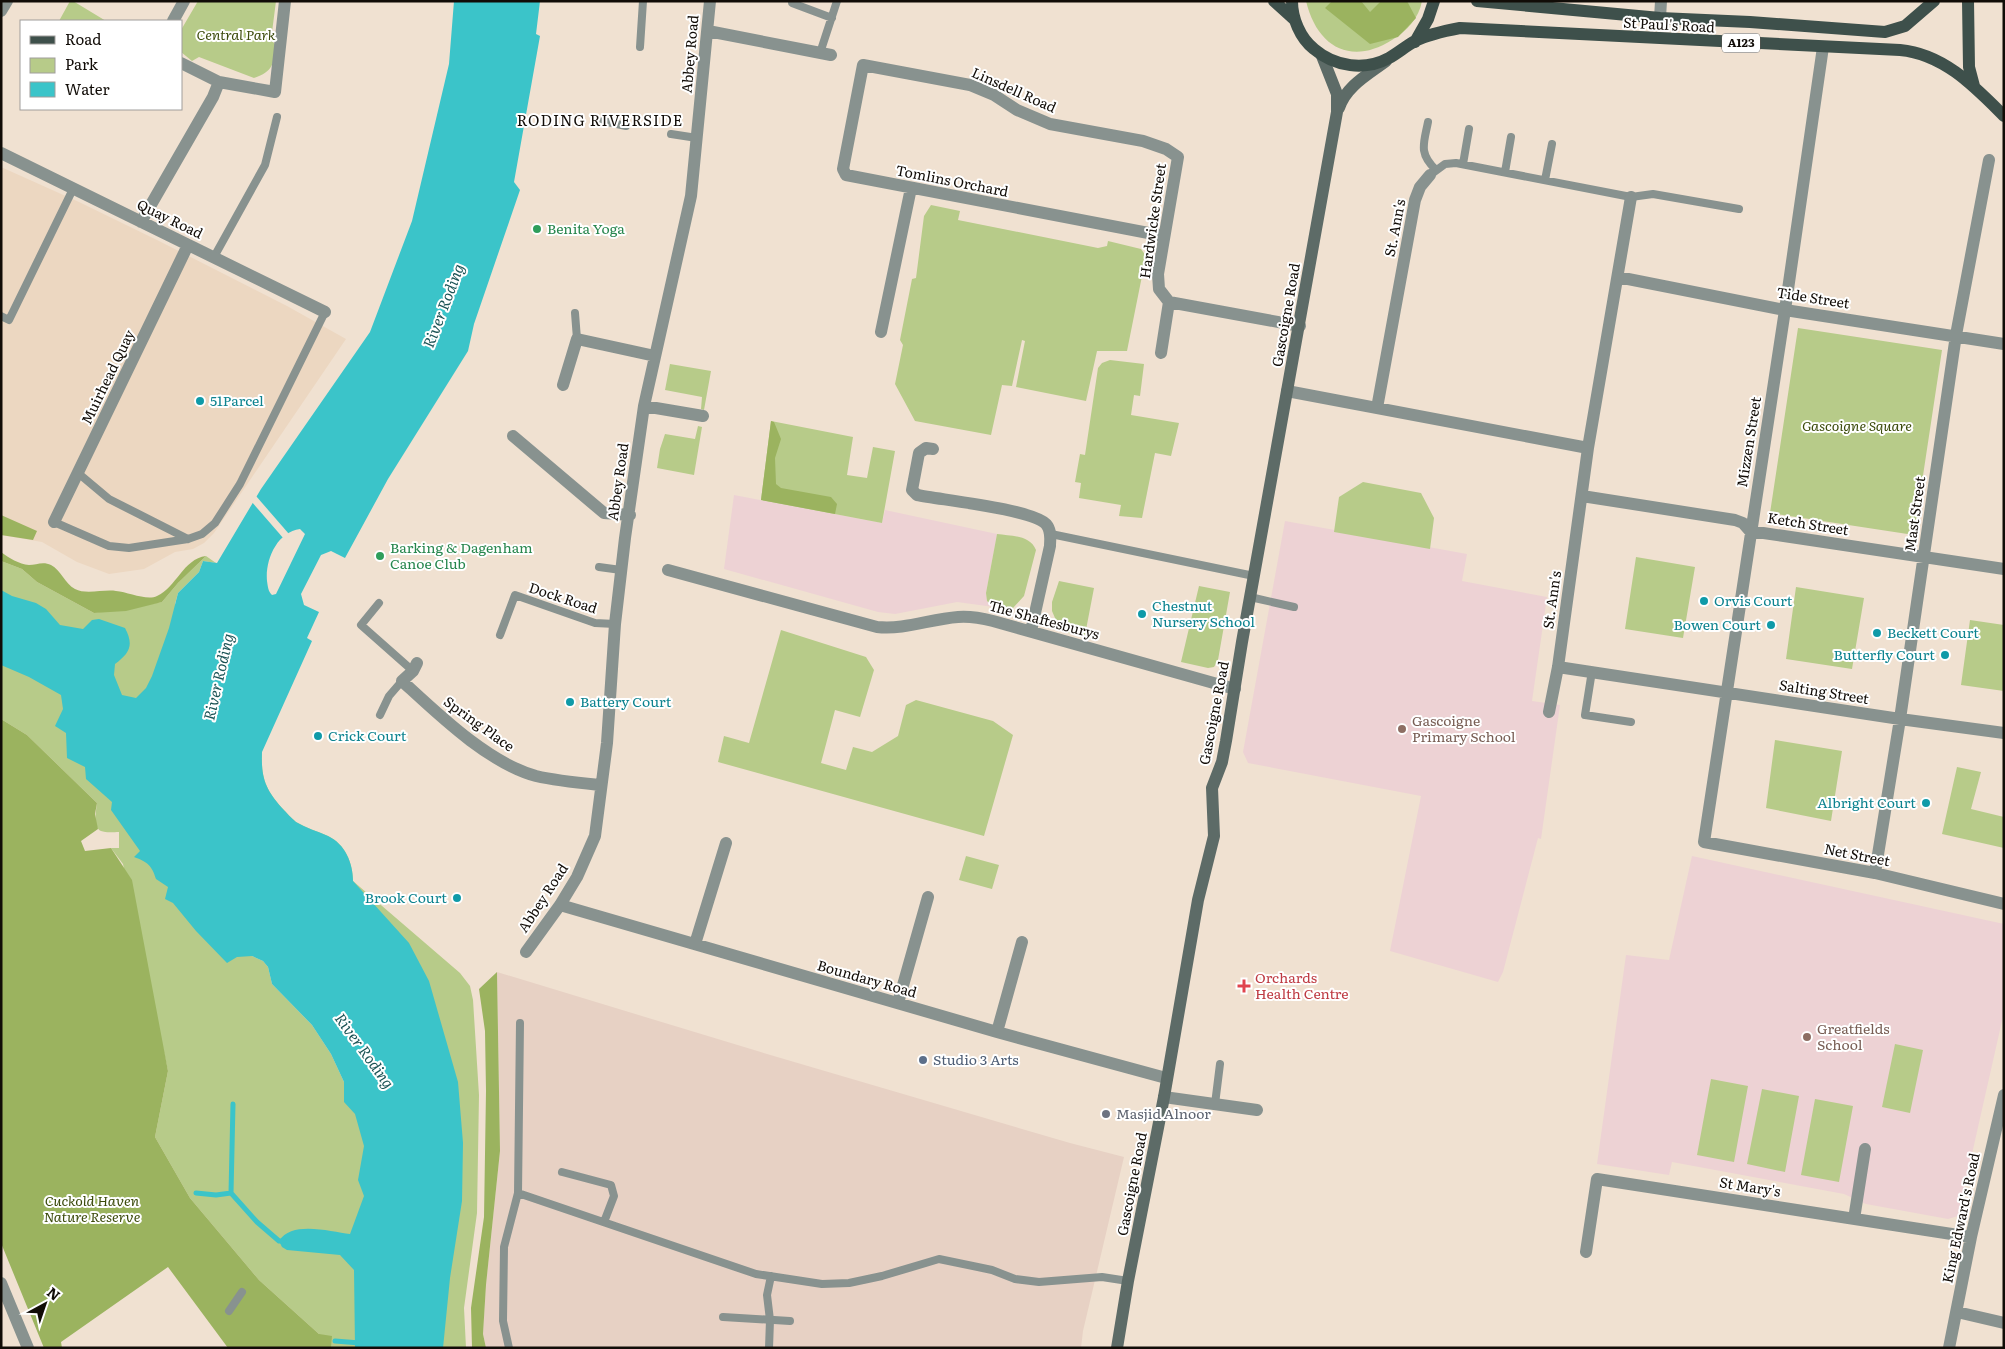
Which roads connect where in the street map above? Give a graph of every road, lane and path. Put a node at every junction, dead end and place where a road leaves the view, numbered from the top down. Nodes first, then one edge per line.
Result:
1 (7, 1) edge
2 (184, 1) edge
3 (285, 1) edge
4 (643, 1) edge
5 (710, 1) edge
6 (792, 1) edge
7 (836, 1) edge
8 (1274, 1) edge
9 (1292, 1) edge
10 (1434, 1) edge
11 (1477, 1) edge
12 (1661, 1) edge
13 (1934, 1) edge
14 (1968, 1) edge
15 (1, 11) edge
16 (832, 18) junction
17 (1660, 18) junction
18 (174, 20) edge
19 (1295, 20) junction
20 (708, 31) junction
21 (1678, 40) junction
22 (1415, 42) junction
23 (640, 47) dead end
24 (1824, 47) junction
25 (826, 54) joint
26 (1322, 56) junction
27 (1390, 58) junction
28 (182, 64) edge
29 (863, 65) joint
30 (219, 82) junction
31 (1974, 86) junction
32 (1337, 112) junction
33 (2004, 116) edge
34 (277, 118) dead end
35 (603, 121) dead end
36 (1428, 122) dead end
37 (626, 126) dead end
38 (1469, 129) dead end
39 (670, 134) dead end
40 (1511, 137) dead end
41 (697, 138) junction
42 (1552, 144) dead end
43 (1, 153) edge
44 (1178, 157) joint
45 (1989, 160) dead end
46 (1463, 164) junction
47 (1433, 172) junction
48 (1505, 172) junction
49 (1546, 180) junction
50 (910, 188) junction
51 (73, 189) junction
52 (1631, 197) junction
53 (1739, 209) dead end
54 (141, 222) junction
55 (1164, 236) junction
56 (188, 245) junction
57 (214, 258) junction
58 (1618, 277) junction
59 (1169, 302) junction
60 (1785, 310) junction
61 (325, 312) joint
62 (575, 313) dead end
63 (1, 316) edge
64 (1300, 326) junction
65 (881, 332) dead end
66 (1956, 336) junction
67 (577, 339) junction
68 (2004, 344) edge
69 (1161, 353) dead end
70 (655, 356) junction
71 (563, 385) dead end
72 (1287, 391) junction
73 (644, 406) junction
74 (1377, 408) junction
75 (703, 416) dead end
76 (513, 436) dead end
77 (1588, 448) junction
78 (933, 449) dead end
79 (78, 473) junction
80 (1582, 496) junction
81 (630, 515) junction
82 (54, 522) joint
83 (1750, 531) junction
84 (1051, 534) junction
85 (188, 539) junction
86 (1924, 557) junction
87 (599, 567) dead end
88 (2004, 569) edge
89 (621, 570) junction
90 (668, 570) dead end
91 (1254, 576) junction
92 (1250, 597) junction
93 (379, 603) dead end
94 (1294, 607) dead end
95 (616, 624) junction
96 (1031, 631) junction
97 (500, 635) dead end
98 (415, 667) joint
99 (1558, 667) junction
100 (1592, 671) junction
101 (402, 681) junction
102 (1235, 689) junction
103 (1726, 693) junction
104 (1549, 712) dead end
105 (380, 715) dead end
106 (1900, 719) junction
107 (1631, 722) dead end
108 (2004, 733) edge
109 (601, 785) junction
110 (1704, 842) joint
111 (726, 843) dead end
112 (1875, 873) junction
113 (928, 897) dead end
114 (2004, 904) edge
115 (560, 905) junction
116 (1022, 942) dead end
117 (695, 944) junction
118 (526, 952) dead end
119 (898, 1003) junction
120 (520, 1023) dead end
121 (997, 1032) junction
122 (1220, 1064) dead end
123 (1166, 1078) junction
124 (2004, 1095) edge
125 (1164, 1097) junction
126 (1215, 1104) junction
127 (1257, 1110) dead end
128 (2000, 1131) edge
129 (1866, 1149) dead end
130 (562, 1172) dead end
131 (518, 1193) junction
132 (1854, 1218) junction
133 (604, 1222) junction
134 (1971, 1237) junction
135 (1586, 1252) dead end
136 (771, 1276) junction
137 (1128, 1281) junction
138 (1, 1283) edge
139 (242, 1292) dead end
140 (229, 1311) dead end
141 (1957, 1312) junction
142 (723, 1317) dead end
143 (770, 1320) junction
144 (790, 1321) dead end
145 (2004, 1322) edge
146 (28, 1348) edge
147 (509, 1348) edge
148 (769, 1348) edge
149 (1117, 1348) edge
150 (1950, 1348) edge

1 - 15 street
2 - 18 street
3 - 30 street
4 - 23 lane
5 - 20 street, Abbey Road
6 - 16 lane
7 - 16 lane
8 - 19 main road, St Paul's Road / A123
9 - 19 main road, St Paul's Road / A123
10 - 22 main road, St Paul's Road / A123
11 - 17 main road, St Paul's Road / A123
12 - 17 street
13 - 17 main road, St Paul's Road / A123
14 - 31 main road
16 - 25 lane
17 - 21 main road
19 - 26 main road, St Paul's Road / A123
20 - 25 street
20 - 41 street, Abbey Road
21 - 22 main road, St Paul's Road / A123
21 - 24 main road, St Paul's Road / A123
22 - 27 main road, St Paul's Road / A123
24 - 31 main road, St Paul's Road / A123
24 - 60 street, Mizzen Street
26 - 27 main road, St Paul's Road / A123
26 - 32 street, Gascoigne Road
27 - 32 street, Gascoigne Road
28 - 30 street
29 - 44 street, Linsdell Road
29 - 50 street, Tomlins Orchard
30 - 54 street
31 - 33 main road, St Paul's Road / A123
32 - 64 street, Gascoigne Road
34 - 57 lane
35 - 37 lane
36 - 47 lane
38 - 46 lane
39 - 41 lane
40 - 48 lane
41 - 70 street, Abbey Road
42 - 49 lane
43 - 51 street, Quay Road
44 - 55 street, Hardwicke Street
45 - 66 street, Mast Street
46 - 47 lane
46 - 48 lane
47 - 74 street, St. Ann's
48 - 49 lane
49 - 52 lane
50 - 55 street, Tomlins Orchard
50 - 65 street
51 - 54 street, Quay Road
51 - 63 lane
52 - 53 lane
52 - 58 street, St. Ann's
54 - 56 street, Quay Road
55 - 59 street, Hardwicke Street
56 - 57 street, Quay Road
56 - 79 street, Muirhead Quay
57 - 61 street, Quay Road
58 - 60 street, Tide Street
58 - 77 street, St. Ann's
59 - 64 street
59 - 69 street
60 - 66 street, Tide Street
60 - 83 street, Mizzen Street
61 - 85 lane
62 - 67 lane
64 - 72 street, Gascoigne Road
66 - 68 street, Tide Street
66 - 86 street, Mast Street
67 - 70 street
67 - 71 street
70 - 73 street, Abbey Road
72 - 74 street
72 - 91 street, Gascoigne Road
73 - 75 street
73 - 81 street, Abbey Road
74 - 77 street
76 - 81 street
77 - 80 street, St. Ann's
78 - 84 street
79 - 82 street, Muirhead Quay
79 - 85 lane
80 - 83 street, Ketch Street
80 - 99 street, St. Ann's
81 - 89 street, Abbey Road
82 - 85 lane
83 - 86 street, Ketch Street
83 - 103 street, Mizzen Street
84 - 91 lane
84 - 96 street
86 - 88 street, Ketch Street
86 - 106 street, Mast Street
87 - 89 lane
89 - 95 street, Abbey Road
90 - 96 street, The Shaftesburys
91 - 92 street, Gascoigne Road
92 - 94 lane
92 - 102 street, Gascoigne Road
93 - 98 lane
95 - 97 lane, Dock Road
95 - 109 street, Abbey Road
96 - 102 street, The Shaftesburys
98 - 101 street
99 - 100 street
99 - 104 street, St. Ann's
100 - 103 street, Salting Street
100 - 107 lane
101 - 105 lane
101 - 109 street, Spring Place
102 - 123 street, Gascoigne Road
103 - 106 street, Salting Street
103 - 110 street, Mizzen Street
106 - 108 street, Salting Street
106 - 112 street, Mast Street
109 - 115 street, Abbey Road
110 - 112 street, Net Street
111 - 117 street
112 - 114 street, Net Street
113 - 119 street
115 - 117 street, Boundary Road
115 - 118 street, Abbey Road
116 - 121 street
117 - 119 street, Boundary Road
119 - 121 street, Boundary Road
120 - 131 lane
121 - 123 street, Boundary Road
122 - 126 lane
123 - 125 street, Gascoigne Road
124 - 128 street, King Edward's Road
125 - 126 street
125 - 137 street, Gascoigne Road
126 - 127 street
128 - 134 street, King Edward's Road
129 - 132 street
130 - 133 lane
131 - 133 lane
131 - 147 lane
132 - 134 street, St Mary's
132 - 135 street, St Mary's
133 - 136 lane
134 - 141 street, King Edward's Road
136 - 137 lane
136 - 143 lane
137 - 149 street, Gascoigne Road
138 - 146 street
139 - 140 lane
141 - 145 street
141 - 150 street, King Edward's Road
142 - 143 lane
143 - 144 lane
143 - 148 lane

